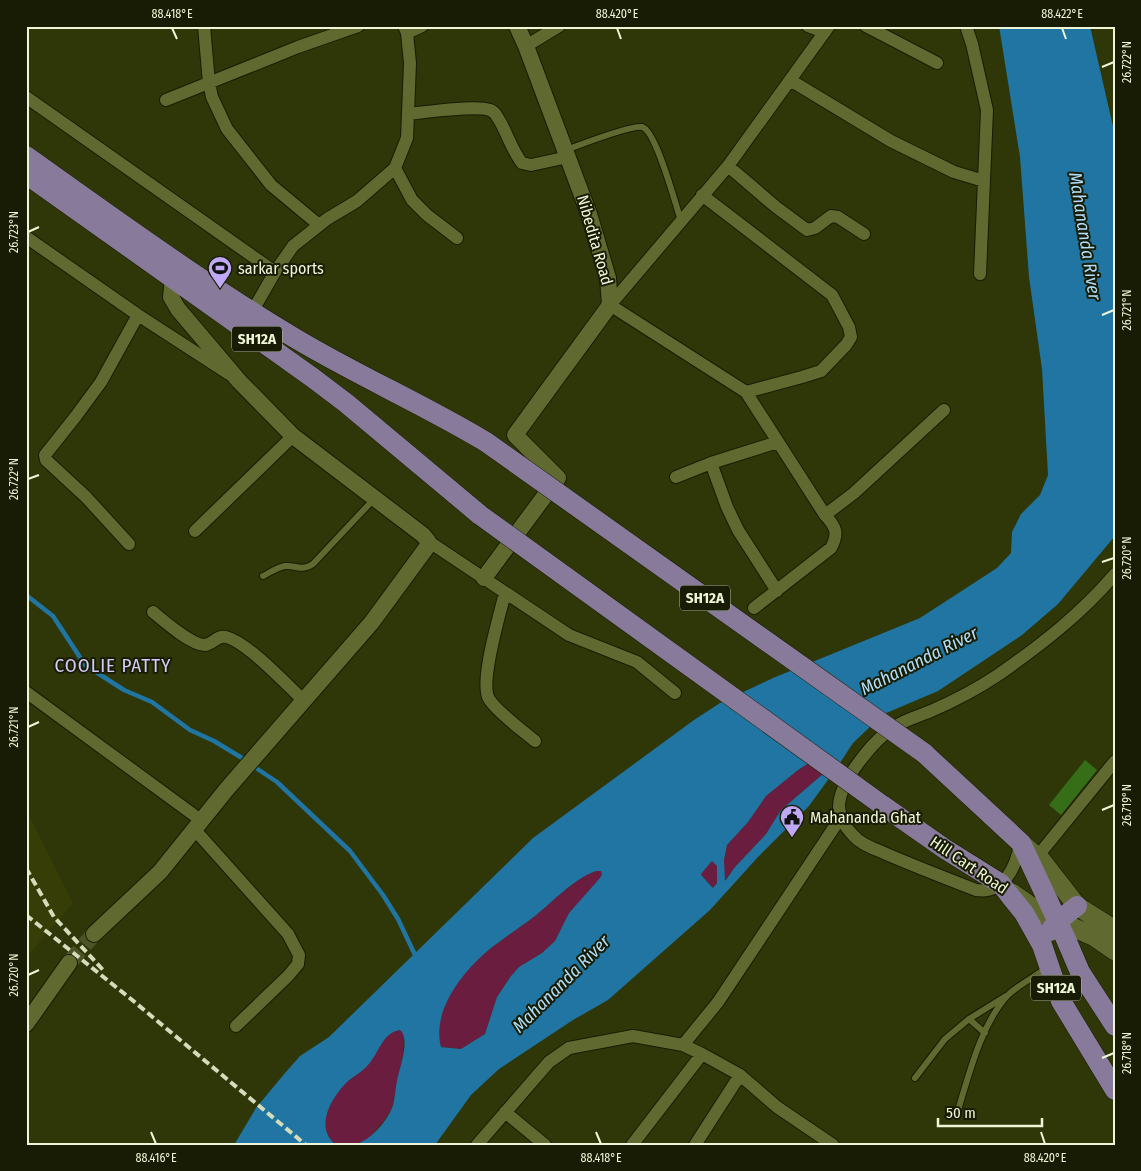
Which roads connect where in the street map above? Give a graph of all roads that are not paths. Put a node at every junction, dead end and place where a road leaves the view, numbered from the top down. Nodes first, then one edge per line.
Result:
1 (204, 26) edge
2 (358, 26) edge
3 (422, 26) edge
4 (517, 26) edge
5 (560, 26) edge
6 (808, 26) edge
7 (866, 26) edge
8 (966, 26) edge
9 (827, 29) edge
10 (405, 30) edge
11 (526, 46) junction
12 (938, 63) dead end
13 (790, 80) junction
14 (209, 83) junction
15 (26, 97) edge
16 (166, 100) dead end
17 (408, 114) junction
18 (567, 154) junction
19 (26, 156) edge
20 (728, 166) junction
21 (395, 168) junction
22 (26, 174) edge
23 (984, 181) junction
24 (702, 195) junction
25 (680, 222) junction
26 (319, 225) junction
27 (864, 234) dead end
28 (26, 236) edge
29 (457, 238) dead end
30 (275, 272) junction
31 (980, 274) dead end
32 (173, 278) junction
33 (610, 305) junction
34 (252, 312) junction
35 (138, 315) junction
36 (239, 381) junction
37 (746, 392) junction
38 (944, 410) dead end
39 (293, 436) junction
40 (778, 442) junction
41 (711, 463) junction
42 (676, 477) dead end
43 (374, 500) junction
44 (825, 515) junction
45 (196, 531) dead end
46 (428, 541) junction
47 (129, 544) dead end
48 (1115, 574) edge
49 (263, 576) dead end
50 (484, 578) junction
51 (777, 591) junction
52 (505, 593) junction
53 (754, 608) dead end
54 (153, 612) dead end
55 (26, 692) edge
56 (675, 693) dead end
57 (303, 700) junction
58 (535, 741) dead end
59 (1113, 769) edge
60 (841, 817) junction
61 (198, 825) junction
62 (1021, 843) junction
63 (1037, 857) junction
64 (1001, 884) junction
65 (1077, 906) junction
66 (1058, 921) junction
67 (1115, 930) edge
68 (94, 934) tunnel mouth
69 (1042, 945) junction
70 (1115, 952) edge
71 (69, 963) tunnel mouth
72 (1050, 966) junction
73 (1010, 994) junction
74 (970, 1019) junction
75 (26, 1024) edge
76 (236, 1026) dead end
77 (1115, 1026) edge
78 (985, 1033) junction
79 (682, 1045) junction
80 (702, 1054) junction
81 (740, 1075) junction
82 (915, 1078) dead end
83 (1115, 1090) edge
84 (959, 1107) dead end
85 (505, 1112) junction
86 (477, 1145) edge
87 (545, 1145) edge
88 (632, 1145) edge
89 (695, 1145) edge
90 (833, 1145) edge

1 - 14 street
2 - 14 street
3 - 10 street
4 - 11 street, Nibedita Road
5 - 11 street
6 - 9 street
7 - 12 street
8 - 23 street
9 - 13 street
10 - 17 street
11 - 18 street, Nibedita Road
13 - 20 street
13 - 23 street
14 - 16 street
14 - 26 street
15 - 30 street
17 - 18 street
17 - 21 street
18 - 25 lane
18 - 33 street, Nibedita Road
19 - 34 main road, SH12A
20 - 24 street
20 - 27 street
21 - 26 street
21 - 29 street
22 - 32 main road, SH12A
23 - 31 street
24 - 25 street
24 - 37 street
25 - 33 street
26 - 30 street
28 - 35 street
30 - 34 street
32 - 36 street
32 - 64 main road, Hill Cart Road / SH12A, bridge
33 - 37 street
33 - 50 street, Nibedita Road
34 - 62 main road, Hill Cart Road / SH12A, bridge
35 - 36 street
35 - 47 street
36 - 39 street
37 - 40 street
38 - 44 street
39 - 43 street
39 - 45 street
40 - 41 street
40 - 44 street
41 - 42 street
41 - 51 street
43 - 46 street
43 - 49 lane
44 - 51 street
46 - 50 street
46 - 57 street
48 - 60 street
50 - 52 street
51 - 53 street
52 - 56 street
52 - 58 street
54 - 57 street
55 - 61 street
57 - 61 street
59 - 63 street
60 - 64 street
60 - 79 street
61 - 68 street
61 - 76 street
62 - 63 main road, Hill Cart Road
62 - 64 street
62 - 66 main road, Hill Cart Road / SH12A
63 - 65 main road, Hill Cart Road
64 - 66 main road, Hill Cart Road
64 - 69 main road, SH12A
65 - 66 main road
65 - 67 main road, Hill Cart Road
66 - 69 main road
66 - 70 main road, Hill Cart Road
66 - 77 main road, SH12A
69 - 72 main road, SH12A
71 - 75 street
72 - 73 lane
72 - 83 main road, SH12A
73 - 74 lane
73 - 78 lane
74 - 78 lane
74 - 82 lane
78 - 84 lane
79 - 80 street
79 - 85 street
80 - 81 street
80 - 88 street
81 - 89 street
81 - 90 street
85 - 86 street
85 - 87 street

